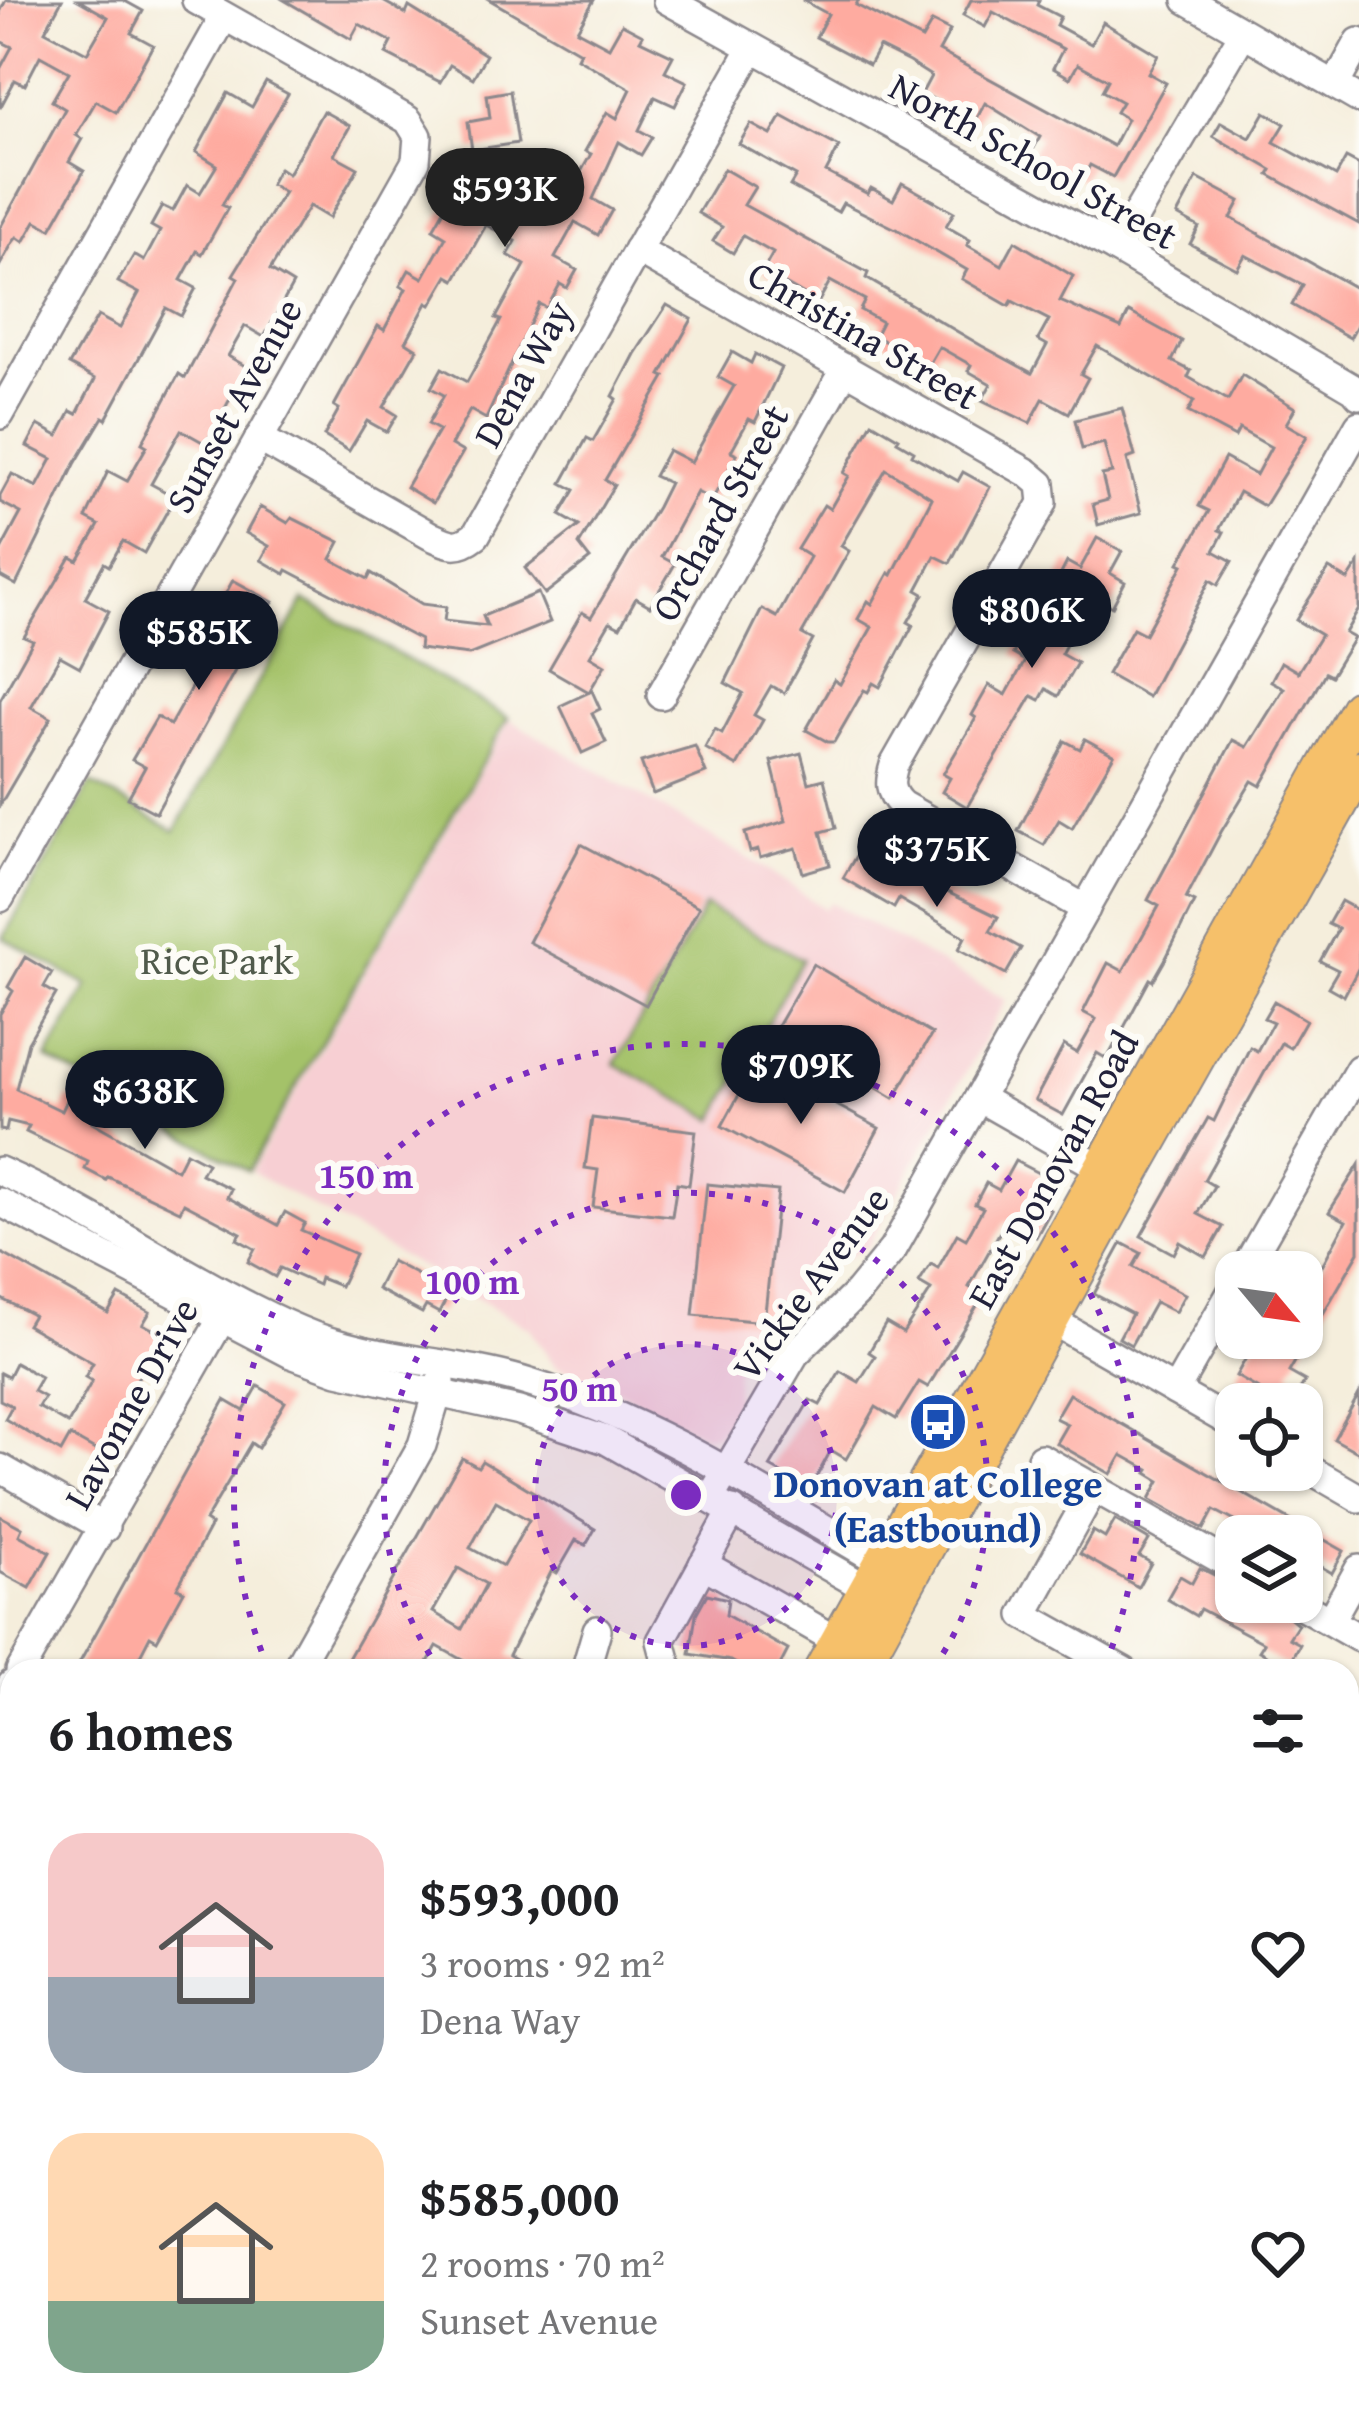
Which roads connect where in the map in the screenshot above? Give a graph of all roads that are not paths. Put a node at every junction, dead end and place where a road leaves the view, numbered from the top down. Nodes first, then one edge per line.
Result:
1 (196, 0) edge
2 (667, 0) edge
3 (1187, 0) edge
4 (224, 16) junction
5 (1244, 33) junction
6 (1359, 43) edge
7 (752, 49) junction
8 (1347, 92) edge
9 (1116, 249) junction
10 (637, 250) junction
11 (846, 368) junction
12 (1359, 395) edge
13 (0, 415) edge
14 (1359, 425) edge
15 (259, 438) junction
16 (661, 695) dead end
17 (1359, 708) edge
18 (1359, 769) edge
19 (0, 898) edge
20 (1086, 909) junction
21 (1359, 1070) edge
22 (979, 1097) junction
23 (0, 1171) edge
24 (1113, 1174) junction
25 (0, 1202) edge
26 (1255, 1251) edge
27 (228, 1308) junction
28 (1037, 1312) junction
29 (1215, 1321) edge
30 (444, 1366) junction
31 (1175, 1391) junction
32 (439, 1395) junction
33 (1215, 1414) edge
34 (1040, 1458) dead end
35 (0, 1468) edge
36 (727, 1471) junction
37 (1323, 1477) edge
38 (1094, 1488) junction
39 (1359, 1498) edge
40 (722, 1504) junction
41 (105, 1528) junction
42 (1215, 1556) edge
43 (704, 1564) junction
44 (1359, 1569) edge
45 (888, 1584) junction
46 (1349, 1626) edge
47 (597, 1630) dead end
48 (27, 1659) edge
49 (302, 1659) edge
50 (589, 1659) edge
51 (666, 1659) edge
52 (837, 1659) edge
53 (841, 1659) edge
54 (1102, 1659) edge

1 - 4 street
2 - 7 street, North School Street
3 - 5 street
4 - 13 street
4 - 15 street, Sunset Avenue
5 - 8 street
5 - 9 street
6 - 8 street
7 - 9 street, North School Street
7 - 10 street, Dena Way
9 - 12 street, North School Street
10 - 11 street, Christina Street
10 - 15 street, Dena Way
11 - 16 street, Orchard Street
11 - 20 street, Christina Street
14 - 20 street, Vickie Avenue
15 - 19 street, Sunset Avenue
17 - 24 main road, East Donovan Road
18 - 24 main road, East Donovan Road
20 - 22 street, Vickie Avenue
21 - 26 street
22 - 24 street
22 - 36 street, Vickie Avenue
23 - 27 street
24 - 28 main road, East Donovan Road
25 - 27 street
27 - 30 street
27 - 32 street
27 - 41 street, Lavonne Drive
28 - 31 street
28 - 45 main road, East Donovan Road
29 - 31 street
30 - 32 street
30 - 36 street
31 - 33 street
32 - 40 street
32 - 49 street
34 - 38 street
35 - 41 street
36 - 40 street, Vickie Avenue
36 - 45 street
37 - 39 street
38 - 42 street
38 - 54 street
40 - 43 street, Vickie Avenue
40 - 45 street
41 - 48 street, Lavonne Drive
43 - 51 street, Vickie Avenue
43 - 52 street
44 - 46 street
45 - 53 main road, East Donovan Road
47 - 50 street

